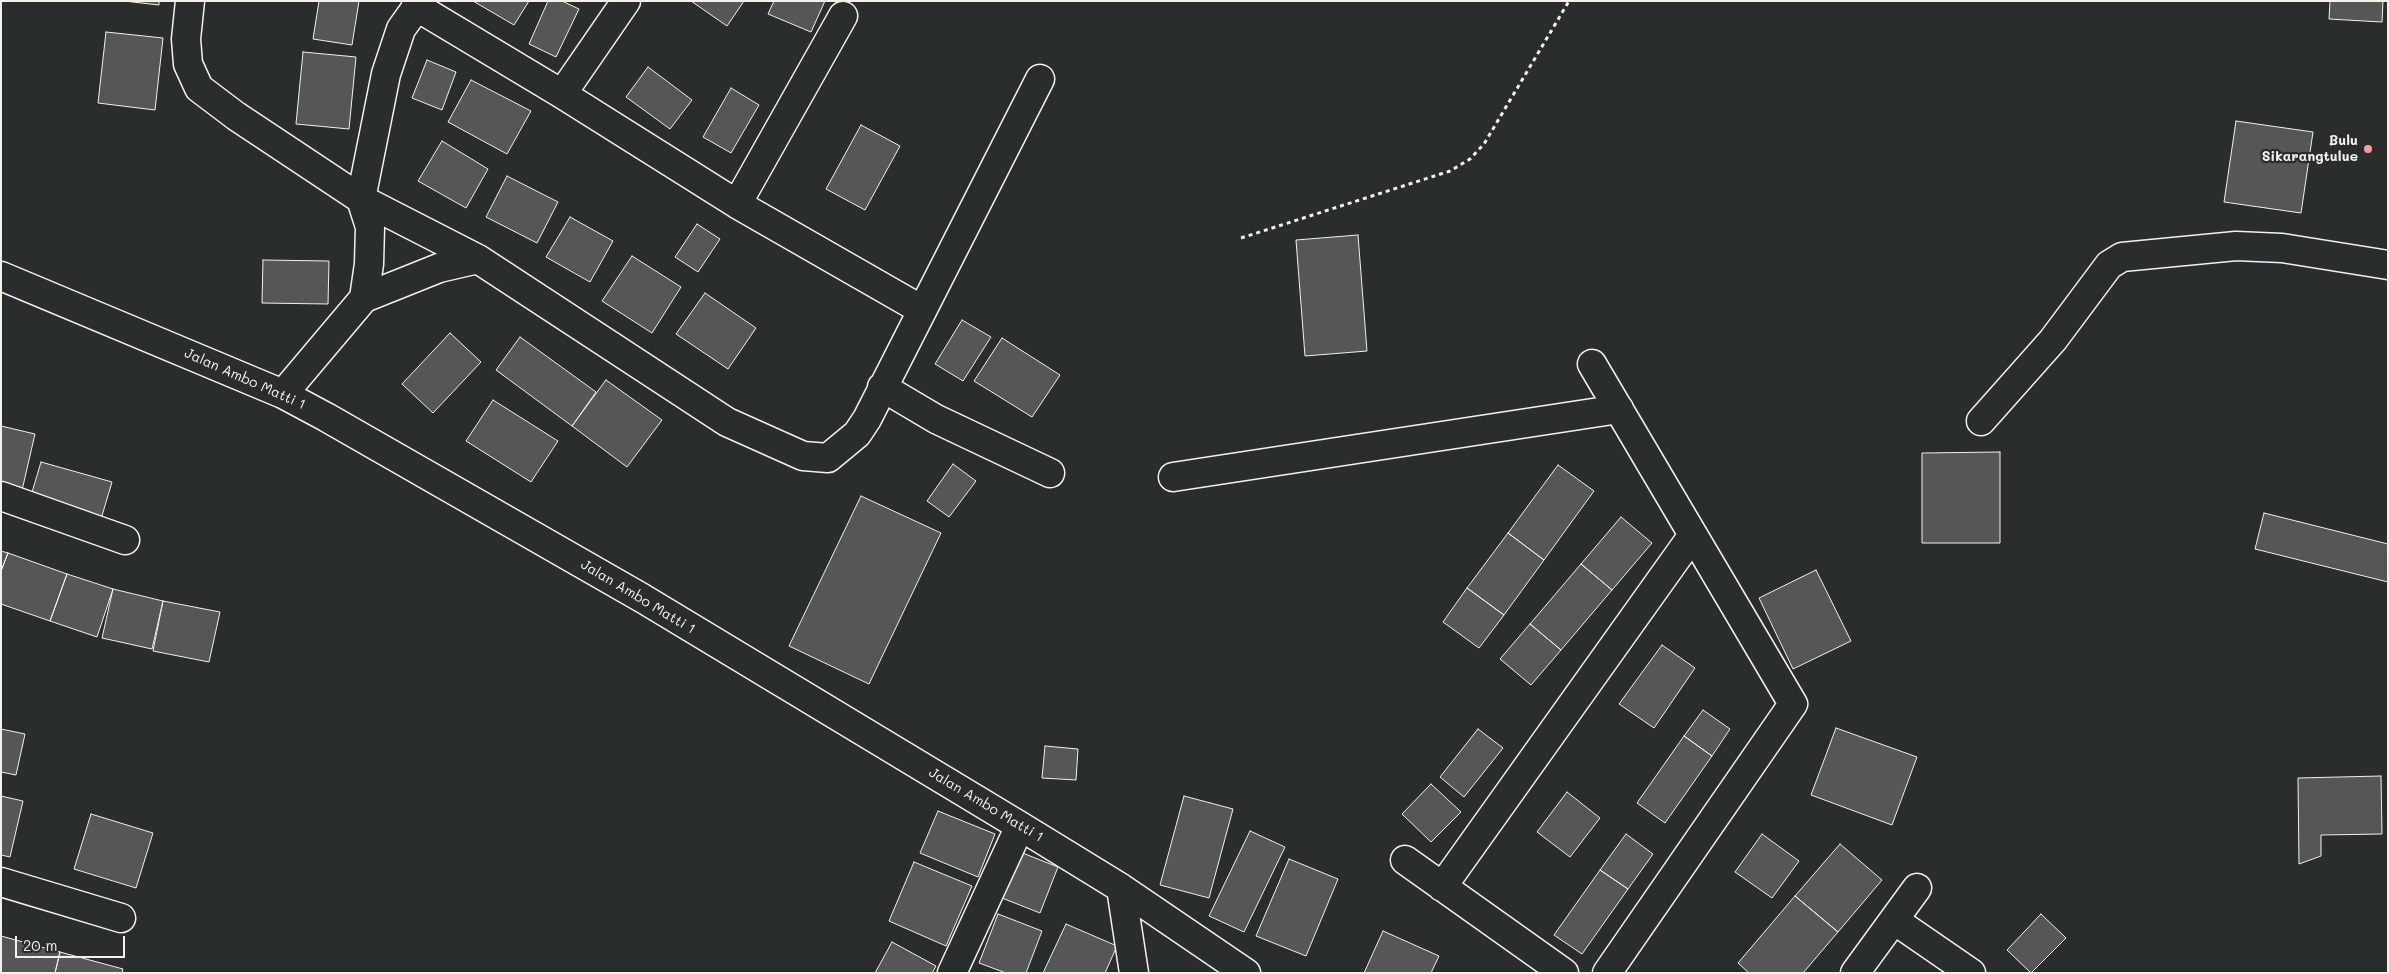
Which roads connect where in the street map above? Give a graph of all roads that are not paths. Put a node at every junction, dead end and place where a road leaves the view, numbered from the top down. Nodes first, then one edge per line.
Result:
1 (190, 1) edge
2 (626, 1) edge
3 (418, 3) edge
4 (843, 16) dead end
5 (1040, 78) dead end
6 (562, 94) junction
7 (361, 199) junction
8 (736, 204) junction
9 (478, 259) junction
10 (2388, 265) edge
11 (1, 276) edge
12 (364, 298) junction
13 (922, 310) junction
14 (1592, 364) dead end
15 (882, 388) junction
16 (284, 394) junction
17 (1619, 409) junction
18 (1981, 421) dead end
19 (1050, 473) dead end
20 (1173, 477) dead end
21 (1, 496) edge
22 (1693, 535) junction
23 (125, 540) dead end
24 (1020, 826) junction
25 (1405, 860) dead end
26 (1, 882) edge
27 (1442, 887) junction
28 (1121, 888) junction
29 (1917, 888) dead end
30 (121, 918) dead end
31 (1894, 920) junction
32 (952, 973) edge
33 (1134, 973) edge
34 (1246, 973) edge
35 (1564, 973) edge
36 (1607, 973) edge
37 (1856, 973) edge
38 (1971, 973) edge

1 - 7 street
2 - 6 street
3 - 6 street
3 - 7 street
4 - 8 street
5 - 13 street
6 - 8 street
7 - 9 street
7 - 12 street
8 - 13 street
9 - 12 street
9 - 15 street
10 - 18 street
11 - 16 street, Jalan Ambo Matti 1
12 - 16 street
13 - 15 street
14 - 17 street
15 - 19 street
16 - 24 street, Jalan Ambo Matti 1
17 - 20 street
17 - 22 street
21 - 23 street
22 - 27 street
22 - 36 street
24 - 28 street, Jalan Ambo Matti 1
24 - 32 street
25 - 27 street
26 - 30 street
27 - 35 street
28 - 33 street
28 - 34 street, Jalan Ambo Matti 1
29 - 31 street
31 - 37 street
31 - 38 street

